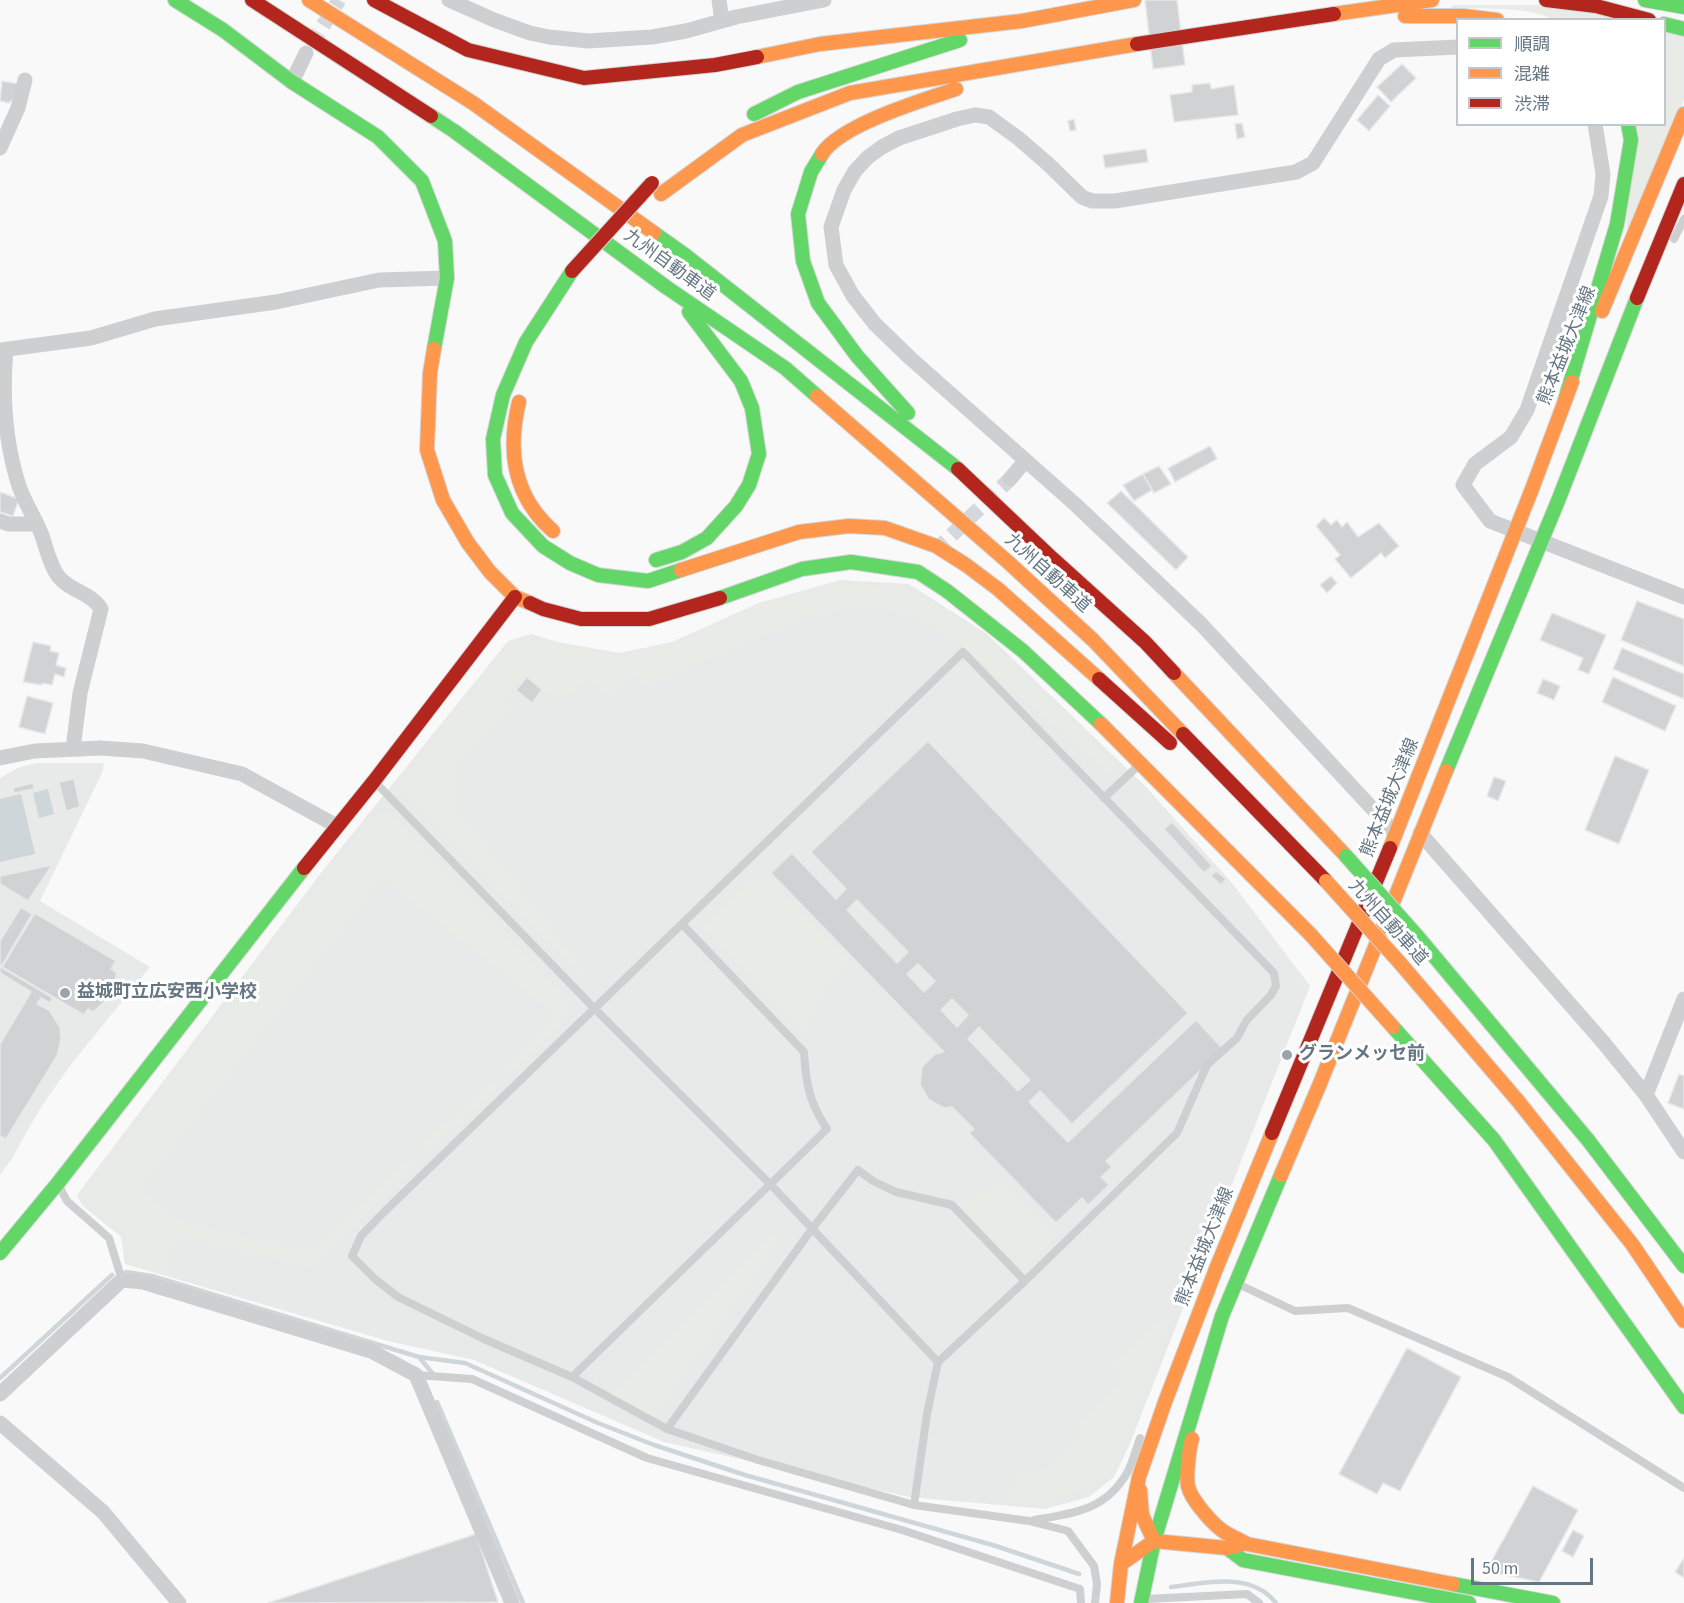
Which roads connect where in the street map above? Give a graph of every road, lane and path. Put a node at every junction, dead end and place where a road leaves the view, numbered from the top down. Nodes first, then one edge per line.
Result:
1 (175, 0) edge
2 (252, 0) edge
3 (309, 0) edge
4 (374, 0) edge
5 (449, 0) edge
6 (719, 0) edge
7 (824, 0) edge
8 (1134, 0) edge
9 (1432, 0) edge
10 (1546, 0) edge
11 (1645, 0) edge
12 (1684, 7) edge
13 (1323, 16) junction
14 (1480, 18) edge
15 (1641, 18) edge
16 (722, 21) junction
17 (1022, 21) junction
18 (1666, 24) edge
19 (1684, 28) edge
20 (1456, 47) edge
21 (306, 53) tunnel mouth
22 (1031, 63) junction
23 (25, 80) dead end
24 (292, 82) junction
25 (1684, 114) edge
26 (745, 119) dead end
27 (1595, 126) edge
28 (1628, 126) edge
29 (0, 148) edge
30 (666, 171) dead end
31 (1684, 184) edge
32 (1684, 219) edge
33 (1668, 248) dead end
34 (607, 256) dead end
35 (1663, 258) dead end
36 (447, 278) junction
37 (666, 287) junction
38 (1617, 346) junction
39 (3, 350) edge
40 (524, 387) dead end
41 (1565, 400) junction
42 (950, 461) junction
43 (1025, 461) junction
44 (1010, 479) tunnel mouth
45 (0, 521) edge
46 (36, 524) junction
47 (1515, 530) junction
48 (561, 538) dead end
49 (1541, 540) junction
50 (639, 562) dead end
51 (515, 597) junction
52 (1684, 597) edge
53 (73, 749) junction
54 (0, 758) edge
55 (1140, 764) junction
56 (374, 781) junction
57 (1104, 798) junction
58 (337, 826) junction
59 (1420, 833) junction
60 (1396, 834) junction
61 (1326, 881) junction
62 (682, 924) junction
63 (1684, 999) edge
64 (594, 1008) junction
65 (1646, 1095) junction
66 (1684, 1152) edge
67 (58, 1183) junction
68 (771, 1185) junction
69 (812, 1229) junction
70 (0, 1253) edge
71 (1684, 1266) edge
72 (1216, 1269) junction
73 (122, 1280) junction
74 (1024, 1281) junction
75 (1236, 1283) junction
76 (1197, 1292) dead end
77 (1222, 1316) junction
78 (1684, 1320) edge
79 (938, 1362) junction
80 (416, 1375) junction
81 (572, 1377) junction
82 (0, 1394) edge
83 (1684, 1407) edge
84 (0, 1423) edge
85 (668, 1429) junction
86 (1143, 1429) dead end
87 (1139, 1477) junction
88 (1684, 1488) edge
89 (914, 1505) junction
90 (1029, 1521) junction
91 (1154, 1541) junction
92 (1246, 1544) junction
93 (1227, 1548) junction
94 (1121, 1564) junction
95 (1142, 1601) edge
96 (179, 1603) edge
97 (512, 1603) edge
98 (1081, 1603) edge
99 (1095, 1603) edge
100 (1117, 1603) edge
101 (1259, 1603) edge
102 (1469, 1603) edge
103 (1553, 1603) edge

1 - 24 main road
2 - 37 main road, 九州自動車道
3 - 42 main road, 九州自動車道
4 - 17 main road
5 - 16 street
6 - 16 street
7 - 16 street
8 - 17 main road
9 - 13 main road
10 - 15 main road
11 - 12 main road
13 - 14 main road
13 - 22 main road
17 - 26 main road
18 - 19 main road
20 - 43 street
21 - 24 street
22 - 34 main road
22 - 42 main road
23 - 29 street
24 - 36 main road
25 - 41 main road, 熊本益城大津線
27 - 47 street
28 - 41 main road
30 - 61 main road, bridge
31 - 38 main road
32 - 33 lane
35 - 38 lane
36 - 39 street
36 - 51 main road
37 - 50 main road
37 - 61 main road, 九州自動車道
38 - 49 main road
39 - 46 street
40 - 48 main road
41 - 47 main road, 熊本益城大津線
42 - 71 main road, 九州自動車道, bridge
43 - 44 street
43 - 60 street
45 - 46 street
46 - 53 street
47 - 49 street
47 - 60 main road, 熊本益城大津線
49 - 52 street
49 - 59 main road
51 - 55 main road
51 - 56 main road
53 - 54 street
53 - 58 street
55 - 57 lane
55 - 83 main road, bridge
56 - 58 main road
56 - 64 lane
57 - 62 lane
57 - 74 lane
58 - 67 main road
59 - 65 street
59 - 75 main road
60 - 72 main road, 熊本益城大津線
61 - 78 main road, 九州自動車道, bridge
62 - 64 lane
62 - 68 lane
63 - 65 street
64 - 68 lane
64 - 81 lane
65 - 66 street
67 - 70 main road
67 - 73 lane
68 - 69 lane
68 - 81 lane
69 - 74 lane
69 - 79 lane
69 - 85 lane
72 - 76 lane
72 - 87 main road, 熊本益城大津線
73 - 80 street
73 - 82 street
74 - 79 lane
75 - 77 main road
75 - 88 lane
77 - 91 main road
77 - 92 main road
79 - 89 lane
80 - 97 street
80 - 98 lane
81 - 85 lane
84 - 96 street
85 - 89 lane
86 - 90 lane
87 - 91 main road
87 - 94 main road, 熊本益城大津線
89 - 90 lane
90 - 99 lane
91 - 93 main road
91 - 94 main road
91 - 95 main road
92 - 93 main road
92 - 103 main road
93 - 102 main road
94 - 100 main road, 熊本益城大津線
95 - 101 lane

